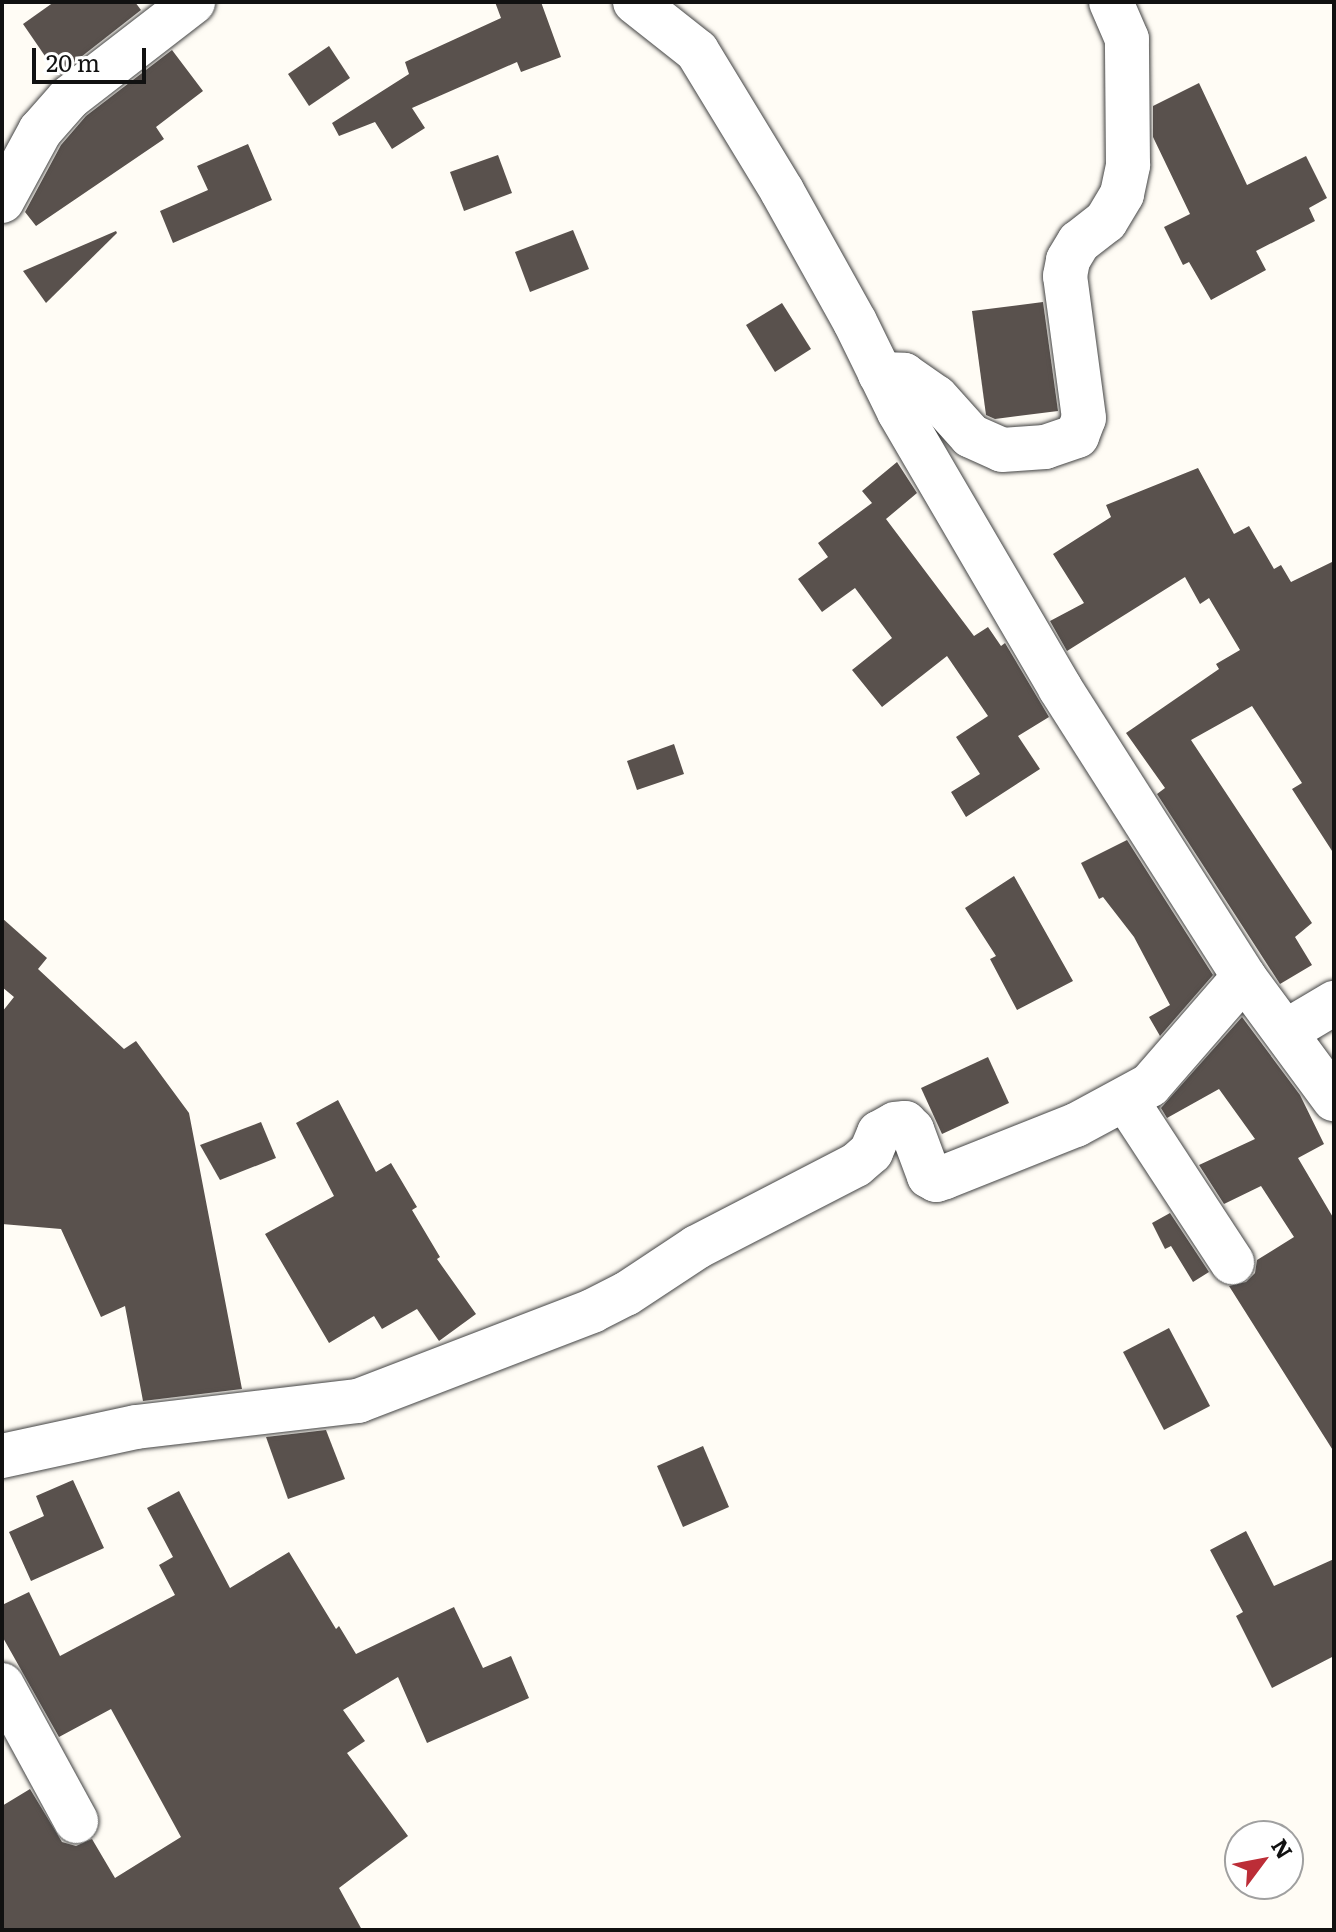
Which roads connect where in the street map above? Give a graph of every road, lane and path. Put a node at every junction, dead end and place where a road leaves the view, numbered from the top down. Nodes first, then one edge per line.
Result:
1 (193, 2) edge
2 (635, 2) edge
3 (1111, 2) edge
4 (2, 201) edge
5 (880, 374) junction
6 (1244, 977) junction
7 (1334, 1003) edge
8 (1287, 1031) junction
9 (1334, 1099) edge
10 (1126, 1100) junction
11 (1232, 1262) dead end
12 (2, 1456) edge
13 (2, 1685) edge
14 (76, 1821) dead end

1 - 4 street
2 - 5 street
3 - 5 street
5 - 6 street
6 - 8 street
6 - 10 street
7 - 8 street
8 - 9 street
10 - 11 street
10 - 12 street
13 - 14 street

